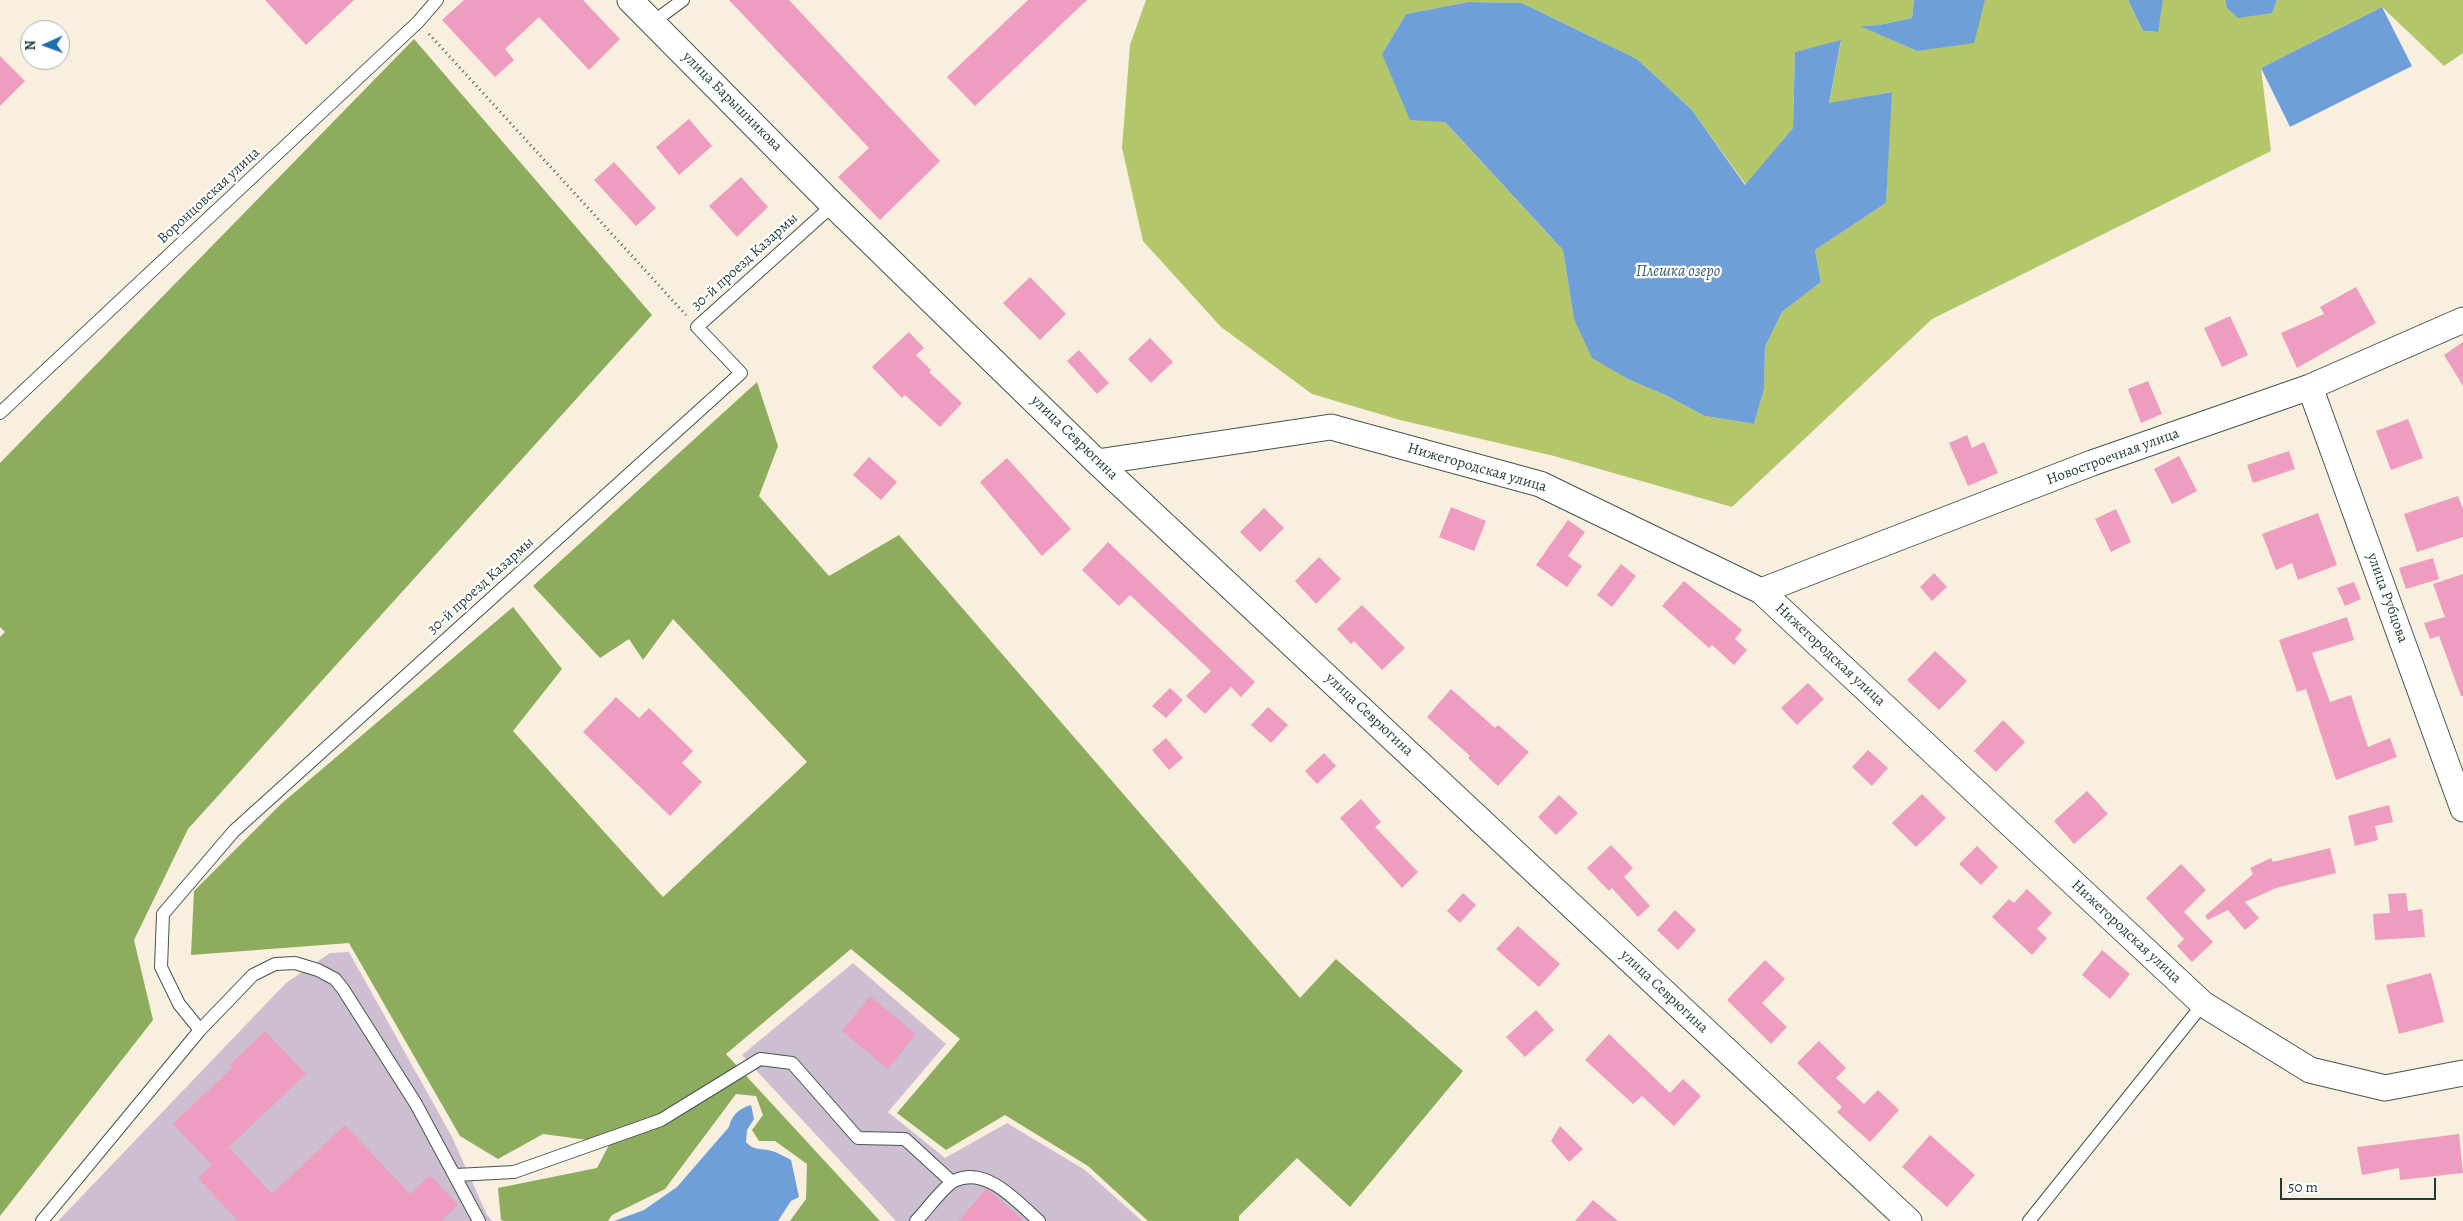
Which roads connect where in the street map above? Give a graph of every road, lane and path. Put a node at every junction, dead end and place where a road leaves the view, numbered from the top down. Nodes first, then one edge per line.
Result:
1 (438, 0) edge
2 (630, 0) edge
3 (682, 0) edge
4 (418, 22) junction
5 (653, 22) junction
6 (833, 204) junction
7 (2463, 320) edge
8 (697, 327) junction
9 (2310, 388) junction
10 (0, 413) edge
11 (1098, 462) junction
12 (1762, 591) junction
13 (2463, 809) edge
14 (2204, 1004) junction
15 (200, 1030) junction
16 (2463, 1073) edge
17 (456, 1175) junction
18 (952, 1182) junction
19 (42, 1221) edge
20 (479, 1221) edge
21 (916, 1221) edge
22 (1039, 1221) edge
23 (1909, 1221) edge
24 (2029, 1221) edge

1 - 4 lane, Воронцовская улица
2 - 5 street, улица Барышникова
3 - 5 lane
4 - 8 path
4 - 10 lane, Воронцовская улица
5 - 6 street, улица Барышникова
6 - 8 lane, 30-й проезд Казармы
6 - 11 street, улица Севрюгина
7 - 9 street, Новостроечная улица
8 - 15 lane, 30-й проезд Казармы
9 - 12 street, Новостроечная улица
9 - 13 street, улица Рубцова
11 - 12 street, Нижегородская улица
11 - 23 street, улица Севрюгина
12 - 14 street, Нижегородская улица
14 - 16 street, Нижегородская улица
14 - 24 lane
15 - 17 lane
15 - 19 lane
17 - 18 lane
17 - 20 lane
18 - 21 lane
18 - 22 lane

